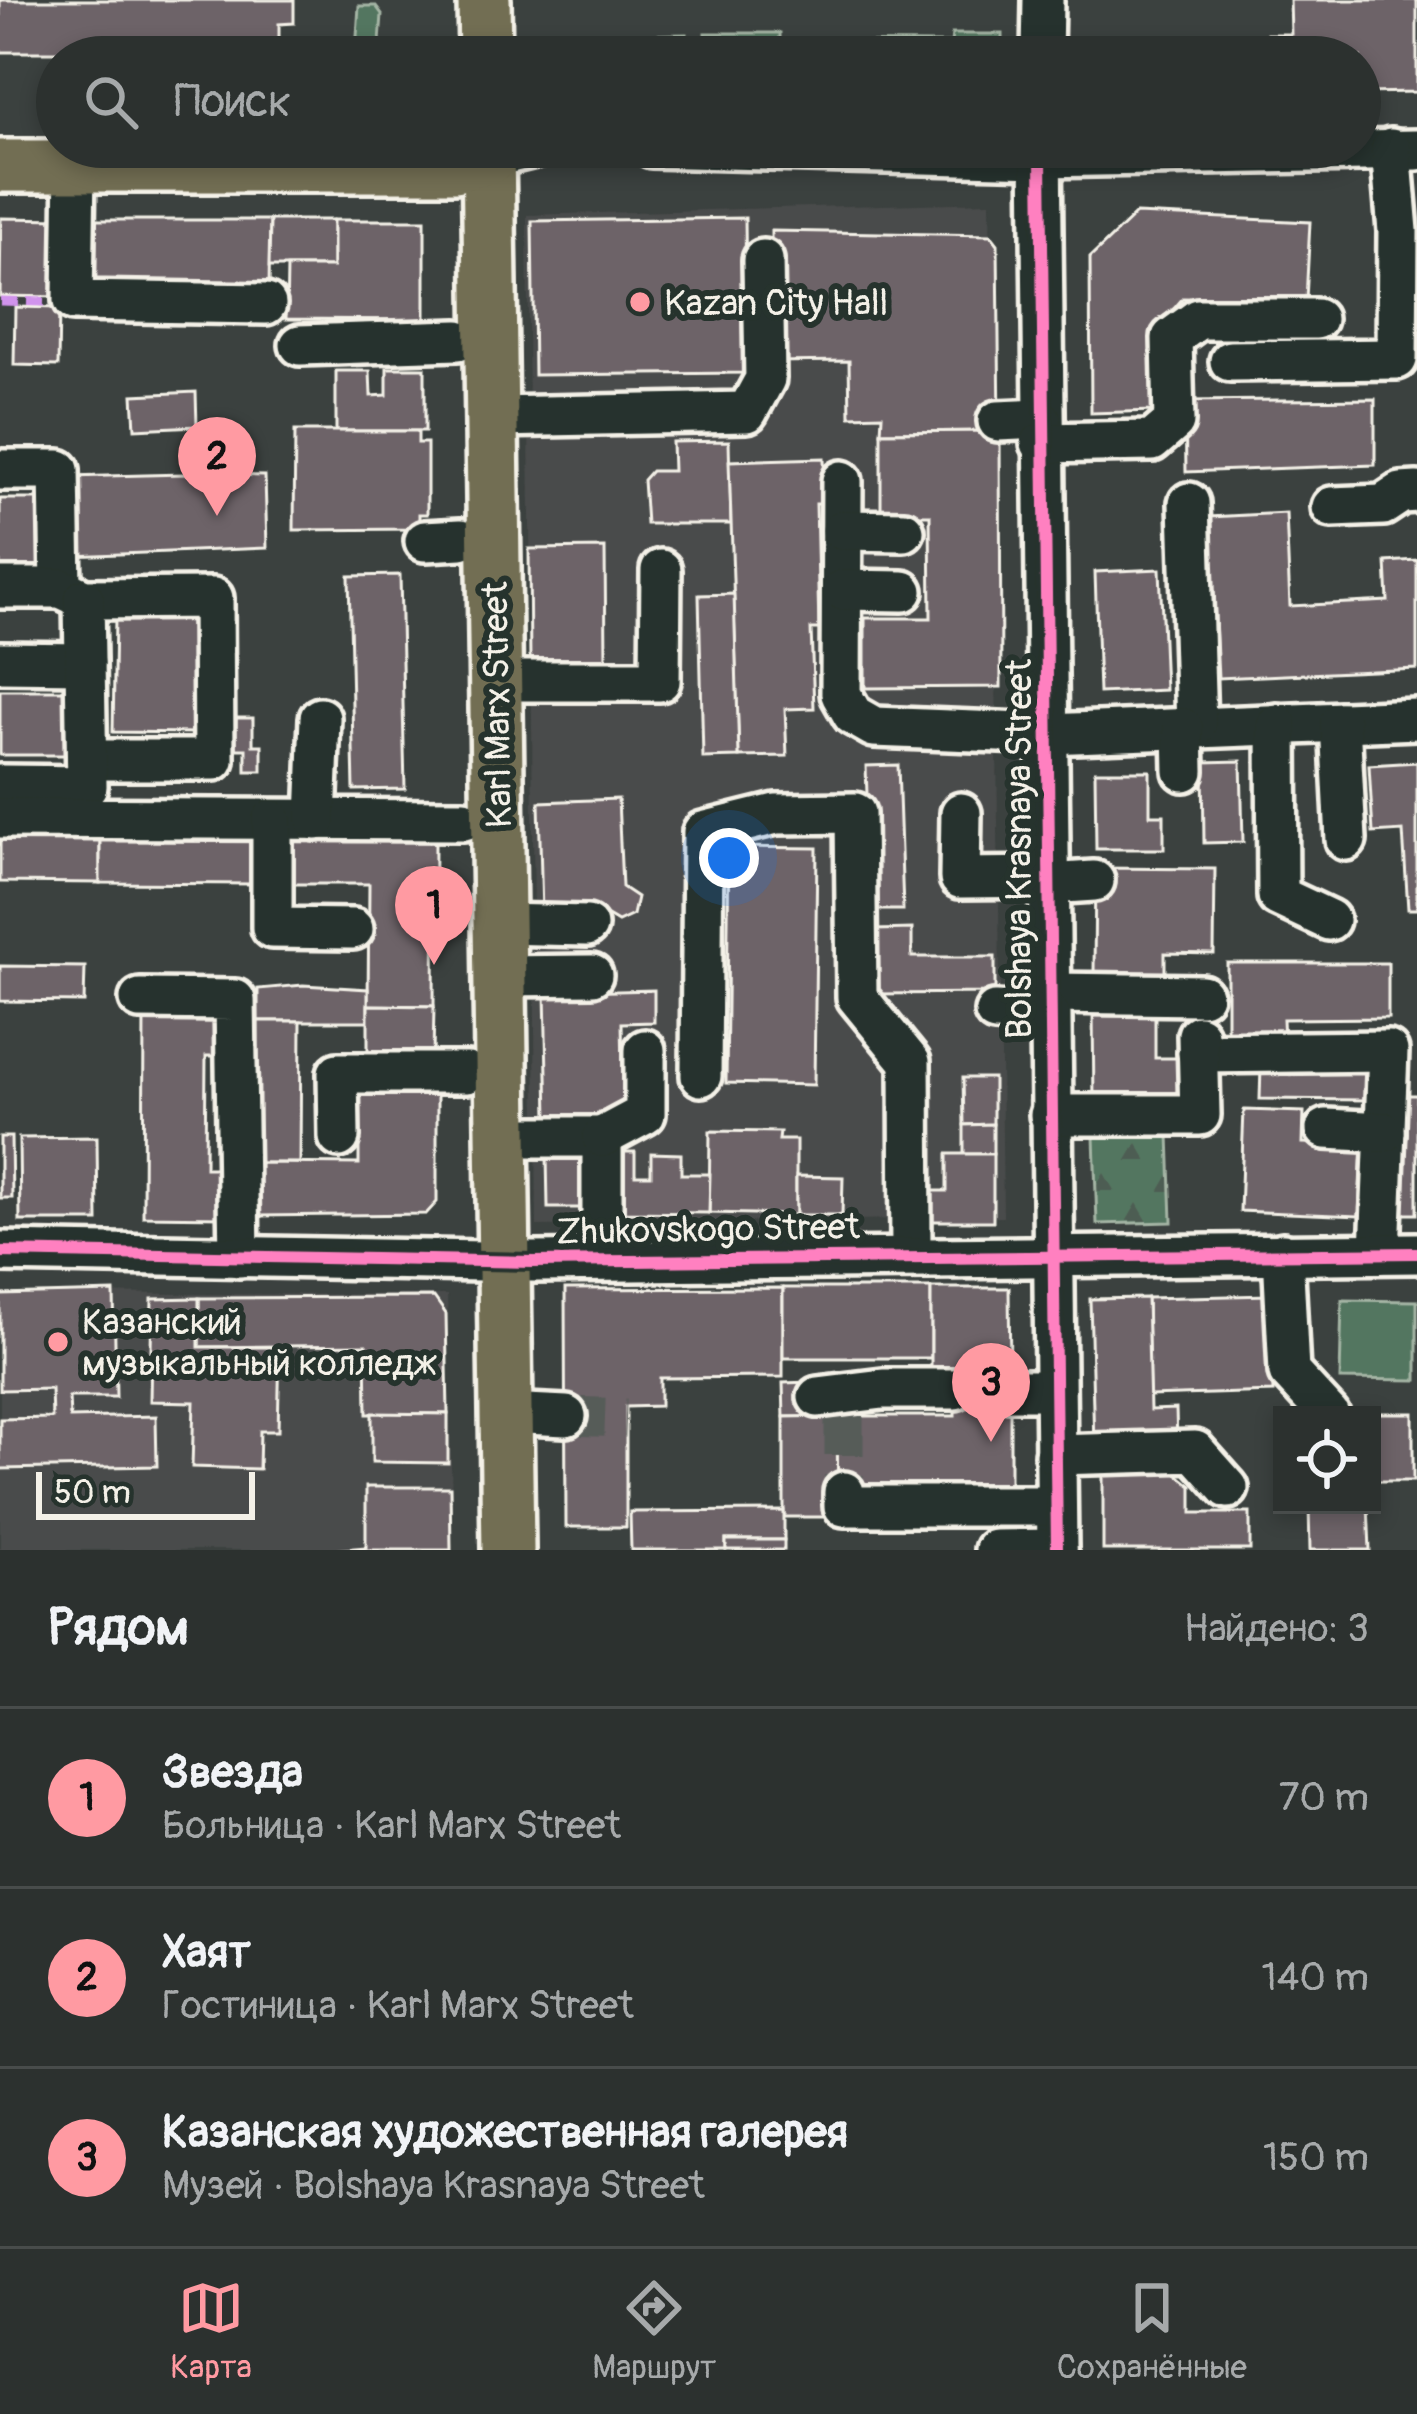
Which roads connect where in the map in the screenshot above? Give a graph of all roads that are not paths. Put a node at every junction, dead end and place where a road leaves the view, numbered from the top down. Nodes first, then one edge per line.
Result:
1 (454, 0) edge
2 (484, 0) edge
3 (1043, 0) edge
4 (454, 36) edge
5 (485, 36) edge
6 (1042, 36) edge
7 (1404, 149) edge
8 (0, 166) edge
9 (36, 166) edge
10 (75, 168) edge
11 (482, 168) edge
12 (484, 168) edge
13 (1041, 168) edge
14 (763, 260) dead end
15 (266, 304) dead end
16 (1316, 319) dead end
17 (458, 340) junction
18 (300, 345) dead end
19 (1230, 362) dead end
20 (491, 417) junction
21 (998, 421) dead end
22 (1041, 431) junction
23 (0, 470) edge
24 (842, 481) dead end
25 (1417, 492) edge
26 (1190, 502) dead end
27 (1331, 506) dead end
28 (842, 530) junction
29 (904, 531) dead end
30 (661, 570) dead end
31 (0, 588) edge
32 (842, 590) junction
33 (903, 591) dead end
34 (73, 594) junction
35 (0, 662) edge
36 (86, 663) junction
37 (495, 680) junction
38 (320, 718) dead end
39 (1417, 719) edge
40 (1340, 722) junction
41 (1277, 724) junction
42 (1190, 728) junction
43 (1049, 734) junction
44 (87, 760) junction
45 (1184, 771) dead end
46 (0, 785) edge
47 (961, 813) dead end
48 (0, 818) edge
49 (272, 820) junction
50 (316, 820) junction
51 (464, 820) junction
52 (1346, 840) dead end
53 (1050, 881) junction
54 (1094, 881) dead end
55 (1329, 920) dead end
56 (499, 924) junction
57 (587, 926) dead end
58 (353, 929) dead end
59 (592, 975) dead end
60 (500, 976) junction
61 (1202, 995) dead end
62 (140, 999) dead end
63 (1050, 1004) junction
64 (995, 1012) dead end
65 (645, 1050) dead end
66 (467, 1072) junction
67 (701, 1076) dead end
68 (1402, 1080) edge
69 (1051, 1115) junction
70 (1326, 1129) dead end
71 (1385, 1132) junction
72 (502, 1136) junction
73 (602, 1136) junction
74 (339, 1137) dead end
75 (0, 1252) edge
76 (1051, 1252) junction
77 (1283, 1253) junction
78 (1398, 1253) edge
79 (911, 1255) junction
80 (238, 1257) junction
81 (602, 1260) junction
82 (487, 1261) junction
83 (955, 1389) dead end
84 (1010, 1390) dead end
85 (1052, 1390) junction
86 (835, 1403) dead end
87 (1321, 1406) edge
88 (506, 1413) junction
89 (566, 1416) tunnel mouth
90 (1054, 1455) junction
91 (1228, 1488) dead end
92 (844, 1492) dead end
93 (1056, 1506) junction
94 (1057, 1549) edge
95 (476, 1550) edge
96 (508, 1550) edge
97 (995, 1550) edge

1 - 4 main road
2 - 5 main road
3 - 6 street
7 - 19 street
8 - 9 main road
10 - 15 street
11 - 17 main road, Karl Marx Street
12 - 20 main road, Karl Marx Street
13 - 22 street, Bolshaya Krasnaya Street
14 - 20 street
16 - 22 street
17 - 18 street
17 - 51 main road, Karl Marx Street
20 - 37 main road, Karl Marx Street
21 - 22 street
22 - 43 street, Bolshaya Krasnaya Street
23 - 34 street
24 - 28 street
25 - 27 street
26 - 42 street
28 - 29 street
28 - 32 street
30 - 37 street
31 - 34 street
32 - 33 street
32 - 43 street
34 - 36 street
34 - 44 street
35 - 36 street
36 - 44 street
37 - 56 main road, Karl Marx Street
38 - 50 street
39 - 40 street
40 - 41 street
40 - 52 street
41 - 42 street
41 - 55 street
42 - 43 street
42 - 45 street
43 - 53 street, Bolshaya Krasnaya Street
44 - 46 street
47 - 53 street
48 - 49 street
49 - 50 street
49 - 58 street
50 - 51 street
51 - 66 main road, Karl Marx Street
53 - 54 street
53 - 63 street, Bolshaya Krasnaya Street
56 - 57 street
56 - 60 main road, Karl Marx Street
59 - 60 street
60 - 72 main road, Karl Marx Street
61 - 63 street
62 - 80 street
63 - 64 street
63 - 69 street, Bolshaya Krasnaya Street
65 - 73 street
66 - 74 street
66 - 82 main road, Karl Marx Street
67 - 79 street
68 - 69 street
68 - 71 street
69 - 76 street, Bolshaya Krasnaya Street
70 - 71 street
71 - 78 street
72 - 73 street
72 - 82 main road, Karl Marx Street
73 - 81 street
75 - 80 street, Zhukovskogo Street
76 - 77 street, Zhukovskogo Street
76 - 79 street, Zhukovskogo Street
76 - 85 street, Bolshaya Krasnaya Street
77 - 78 street, Zhukovskogo Street
77 - 87 street
79 - 81 street, Zhukovskogo Street
80 - 82 street, Zhukovskogo Street
81 - 82 street, Zhukovskogo Street
82 - 88 main road, Karl Marx Street
82 - 95 main road, Karl Marx Street
83 - 86 street
84 - 85 street
85 - 90 street, Bolshaya Krasnaya Street
88 - 89 street
88 - 96 main road, Karl Marx Street
90 - 91 street
90 - 93 street, Bolshaya Krasnaya Street
92 - 93 street
93 - 94 street, Bolshaya Krasnaya Street
94 - 97 street

